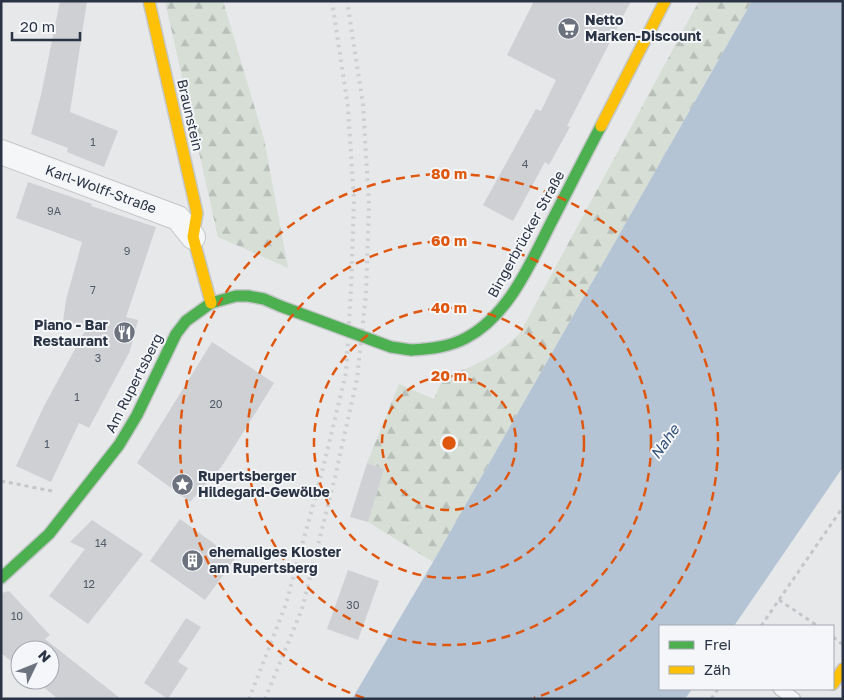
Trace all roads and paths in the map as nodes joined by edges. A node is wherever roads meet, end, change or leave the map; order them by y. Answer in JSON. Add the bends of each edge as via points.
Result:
{"nodes":[{"id":1,"x":149,"y":1,"type":"edge"},
{"id":2,"x":665,"y":1,"type":"edge"},
{"id":3,"x":1,"y":152,"type":"edge"},
{"id":4,"x":193,"y":236,"type":"junction"},
{"id":5,"x":211,"y":303,"type":"junction"},
{"id":6,"x":1,"y":481,"type":"edge"},
{"id":7,"x":79,"y":496,"type":"junction"},
{"id":8,"x":843,"y":507,"type":"edge"},
{"id":9,"x":1,"y":578,"type":"edge"},
{"id":10,"x":779,"y":600,"type":"junction"},
{"id":11,"x":762,"y":625,"type":"edge"},
{"id":12,"x":816,"y":625,"type":"edge"},
{"id":13,"x":843,"y":669,"type":"edge"},
{"id":14,"x":834,"y":682,"type":"edge"},
{"id":15,"x":781,"y":690,"type":"edge"},
{"id":16,"x":712,"y":697,"type":"edge"},
{"id":17,"x":718,"y":699,"type":"edge"},
{"id":18,"x":794,"y":699,"type":"edge"}],
"edges":[{"from":1,"to":4,"type":"main road","name":"Braunstein","via":[[197,213]]},
{"from":2,"to":5,"type":"main road","name":"Bingerbrücker Straße","bridge":true,"via":[[525,273],[488,323],[462,340],[432,349],[411,350],[391,347],[264,299],[248,296]]},
{"from":3,"to":4,"type":"street","name":"Karl-Wolff-Straße","via":[[178,218]]},
{"from":4,"to":5,"type":"main road"},
{"from":5,"to":7,"type":"main road","name":"Am Rupertsberg","via":[[198,310],[176,334],[137,415]]},
{"from":6,"to":7,"type":"path"},
{"from":7,"to":9,"type":"main road","name":"Am Rupertsberg","via":[[49,534]]},
{"from":8,"to":10,"type":"path"},
{"from":10,"to":11,"type":"path"},
{"from":10,"to":12,"type":"path"},
{"from":13,"to":14,"type":"main road"},
{"from":15,"to":18,"type":"lane"},
{"from":16,"to":17,"type":"path"}]}
